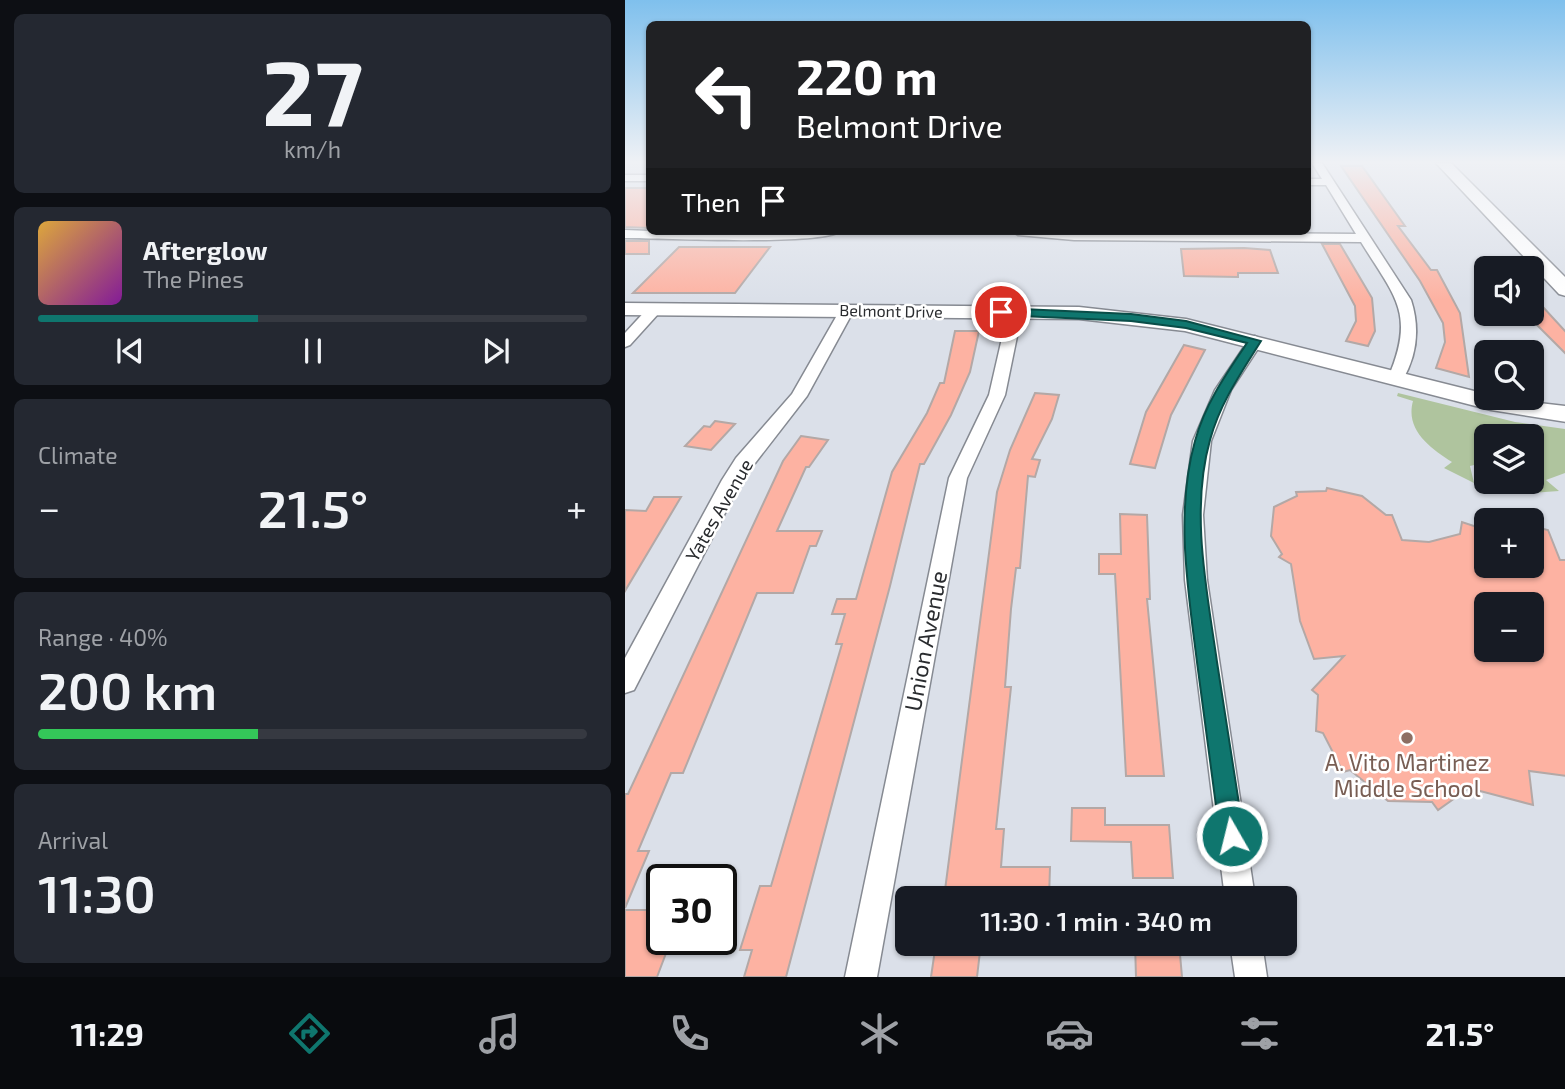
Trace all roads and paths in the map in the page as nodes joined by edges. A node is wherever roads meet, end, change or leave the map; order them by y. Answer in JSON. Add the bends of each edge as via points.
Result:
{"nodes":[{"id":1,"x":1347,"y":209,"type":"edge"},
{"id":2,"x":1487,"y":209,"type":"edge"},
{"id":3,"x":625,"y":234,"type":"edge"},
{"id":4,"x":646,"y":234,"type":"edge"},
{"id":5,"x":1063,"y":235,"type":"edge"},
{"id":6,"x":1366,"y":238,"type":"junction"},
{"id":7,"x":1565,"y":290,"type":"edge"},
{"id":8,"x":625,"y":309,"type":"edge"},
{"id":9,"x":654,"y":310,"type":"junction"},
{"id":10,"x":847,"y":310,"type":"junction"},
{"id":11,"x":1015,"y":312,"type":"junction"},
{"id":12,"x":1255,"y":341,"type":"junction"},
{"id":13,"x":625,"y":342,"type":"edge"},
{"id":14,"x":1396,"y":378,"type":"junction"},
{"id":15,"x":1565,"y":414,"type":"edge"},
{"id":16,"x":625,"y":682,"type":"edge"},
{"id":17,"x":1238,"y":886,"type":"edge"},
{"id":18,"x":1248,"y":956,"type":"edge"},
{"id":19,"x":861,"y":977,"type":"edge"},
{"id":20,"x":1251,"y":977,"type":"edge"}],
"edges":[{"from":1,"to":6,"type":"street"},
{"from":2,"to":7,"type":"street"},
{"from":3,"to":4,"type":"street"},
{"from":5,"to":6,"type":"street"},
{"from":6,"to":14,"type":"street","via":[[1411,320],[1410,341]]},
{"from":8,"to":9,"type":"street","name":"Belmont Drive"},
{"from":9,"to":10,"type":"street","name":"Belmont Drive"},
{"from":9,"to":13,"type":"street"},
{"from":10,"to":11,"type":"street","name":"Belmont Drive"},
{"from":10,"to":16,"type":"street","name":"Yates Avenue","via":[[799,396],[732,480]]},
{"from":11,"to":12,"type":"street","name":"Belmont Drive","via":[[1131,317]]},
{"from":11,"to":19,"type":"street","name":"Union Avenue","via":[[997,395],[958,478]]},
{"from":12,"to":14,"type":"street","name":"Belmont Drive"},
{"from":12,"to":17,"type":"street","via":[[1212,414],[1197,465],[1193,515],[1196,580]]},
{"from":14,"to":15,"type":"street","name":"Belmont Drive","via":[[1491,403]]},
{"from":18,"to":20,"type":"street"}]}
